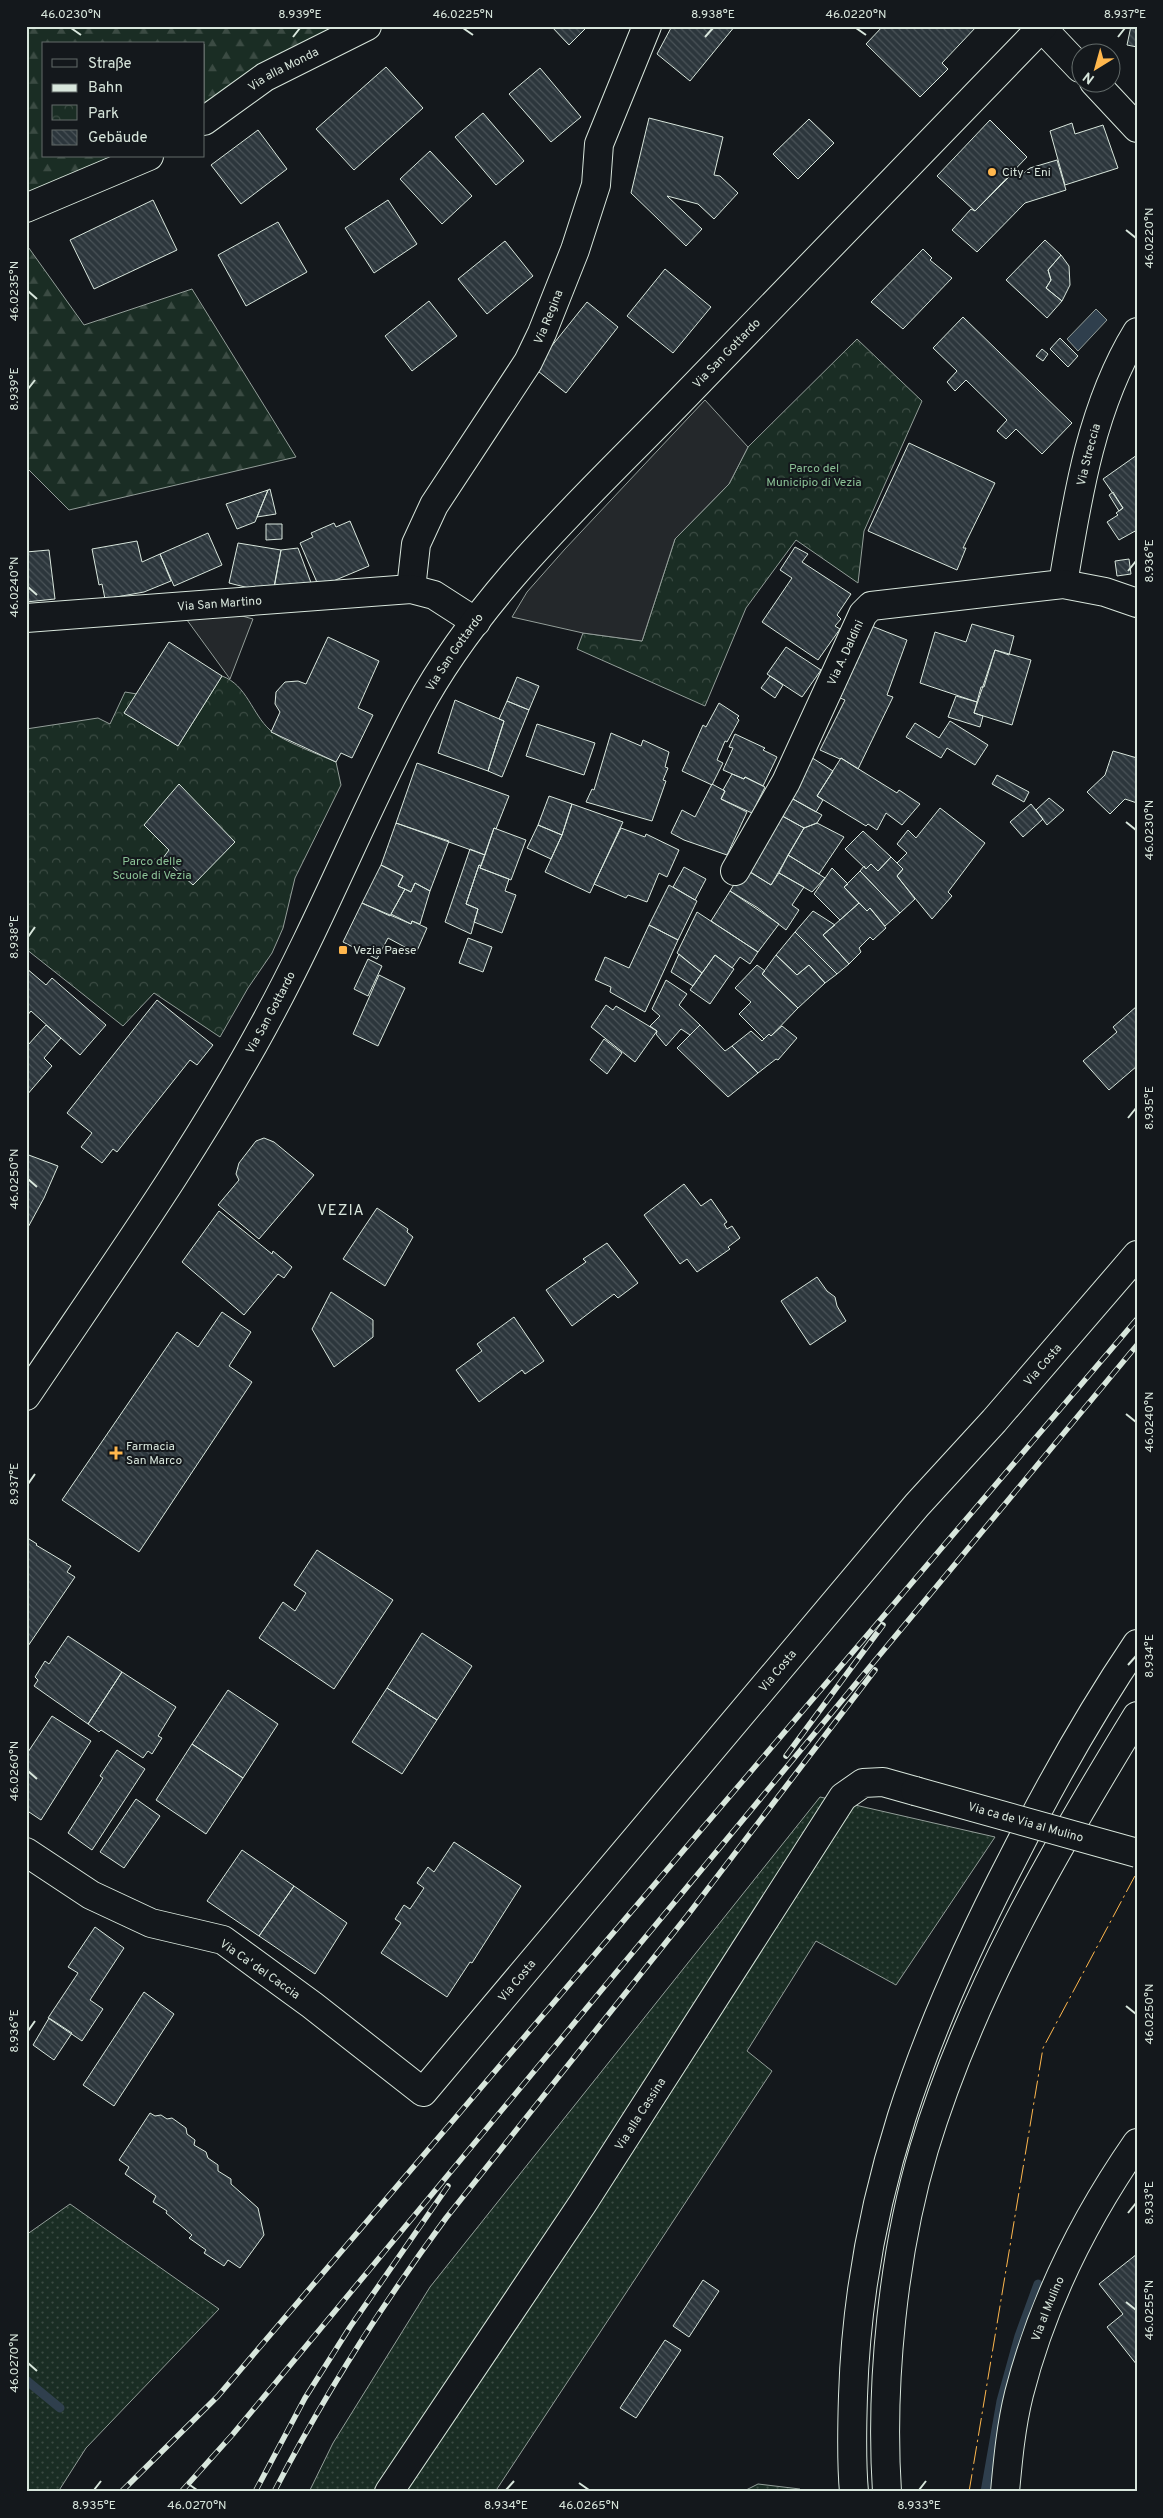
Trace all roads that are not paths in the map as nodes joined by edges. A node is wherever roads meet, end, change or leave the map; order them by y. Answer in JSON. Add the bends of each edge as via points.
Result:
{"nodes":[{"id":1,"x":367,"y":26,"type":"edge"},
{"id":2,"x":648,"y":26,"type":"edge"},
{"id":3,"x":1042,"y":27,"type":"edge"},
{"id":4,"x":1070,"y":57,"type":"edge"},
{"id":5,"x":1103,"y":92,"type":"edge"},
{"id":6,"x":205,"y":119,"type":"edge"},
{"id":7,"x":1137,"y":128,"type":"edge"},
{"id":8,"x":144,"y":158,"type":"edge"},
{"id":9,"x":26,"y":208,"type":"edge"},
{"id":10,"x":1137,"y":332,"type":"edge"},
{"id":11,"x":1063,"y":584,"type":"junction"},
{"id":12,"x":1137,"y":585,"type":"edge"},
{"id":13,"x":412,"y":589,"type":"junction"},
{"id":14,"x":1105,"y":592,"type":"junction"},
{"id":15,"x":1137,"y":603,"type":"edge"},
{"id":16,"x":26,"y":618,"type":"edge"},
{"id":17,"x":476,"y":622,"type":"junction"},
{"id":18,"x":735,"y":871,"type":"dead end"},
{"id":19,"x":1137,"y":1254,"type":"edge"},
{"id":20,"x":26,"y":1396,"type":"edge"},
{"id":21,"x":1137,"y":1644,"type":"edge"},
{"id":22,"x":1137,"y":1716,"type":"edge"},
{"id":23,"x":915,"y":1791,"type":"joint"},
{"id":24,"x":26,"y":1852,"type":"edge"},
{"id":25,"x":1137,"y":1853,"type":"edge"},
{"id":26,"x":423,"y":2092,"type":"joint"},
{"id":27,"x":1137,"y":2143,"type":"edge"},
{"id":28,"x":389,"y":2492,"type":"edge"},
{"id":29,"x":854,"y":2492,"type":"edge"},
{"id":30,"x":887,"y":2492,"type":"edge"},
{"id":31,"x":1005,"y":2492,"type":"edge"}],
"edges":[{"from":1,"to":6,"type":"main road","name":"Via alla Monda","via":[[265,77]]},
{"from":2,"to":13,"type":"main road","name":"Via Regina","via":[[599,144],[596,185],[575,250],[542,333],[528,362],[434,505],[416,544]]},
{"from":3,"to":4,"type":"main road"},
{"from":3,"to":17,"type":"main road","name":"Via San Gottardo","via":[[564,520]]},
{"from":5,"to":7,"type":"main road"},
{"from":8,"to":9,"type":"main road"},
{"from":10,"to":11,"type":"main road","name":"Via Streccia","via":[[1103,404],[1077,500]]},
{"from":11,"to":14,"type":"main road"},
{"from":11,"to":18,"type":"main road","name":"Via A. Daldini","via":[[871,606],[786,782]]},
{"from":12,"to":14,"type":"main road"},
{"from":13,"to":16,"type":"main road","name":"Via San Martino"},
{"from":13,"to":17,"type":"main road","via":[[434,595]]},
{"from":14,"to":15,"type":"main road"},
{"from":17,"to":20,"type":"main road","name":"Via San Gottardo","via":[[417,711],[309,938],[223,1097]]},
{"from":19,"to":26,"type":"main road","name":"Via Costa","via":[[917,1505]]},
{"from":21,"to":29,"type":"main road","via":[[1041,1802],[991,1900],[944,1999],[895,2131],[869,2242],[859,2309],[853,2381]]},
{"from":22,"to":30,"type":"main road","via":[[1048,1866],[981,1997],[924,2150],[896,2283],[888,2348]]},
{"from":23,"to":25,"type":"main road","name":"Via ca de Via al Mulino","bridge":true},
{"from":23,"to":28,"type":"main road","name":"Via alla Cassina","via":[[883,1782],[863,1784],[843,1797],[583,2203]]},
{"from":24,"to":26,"type":"main road","name":"Via Ca' del Caccia","via":[[91,1895],[151,1923],[223,1940]]},
{"from":27,"to":31,"type":"main road","name":"Via al Mulino","via":[[1109,2183],[1049,2302],[1019,2394]]}]}
